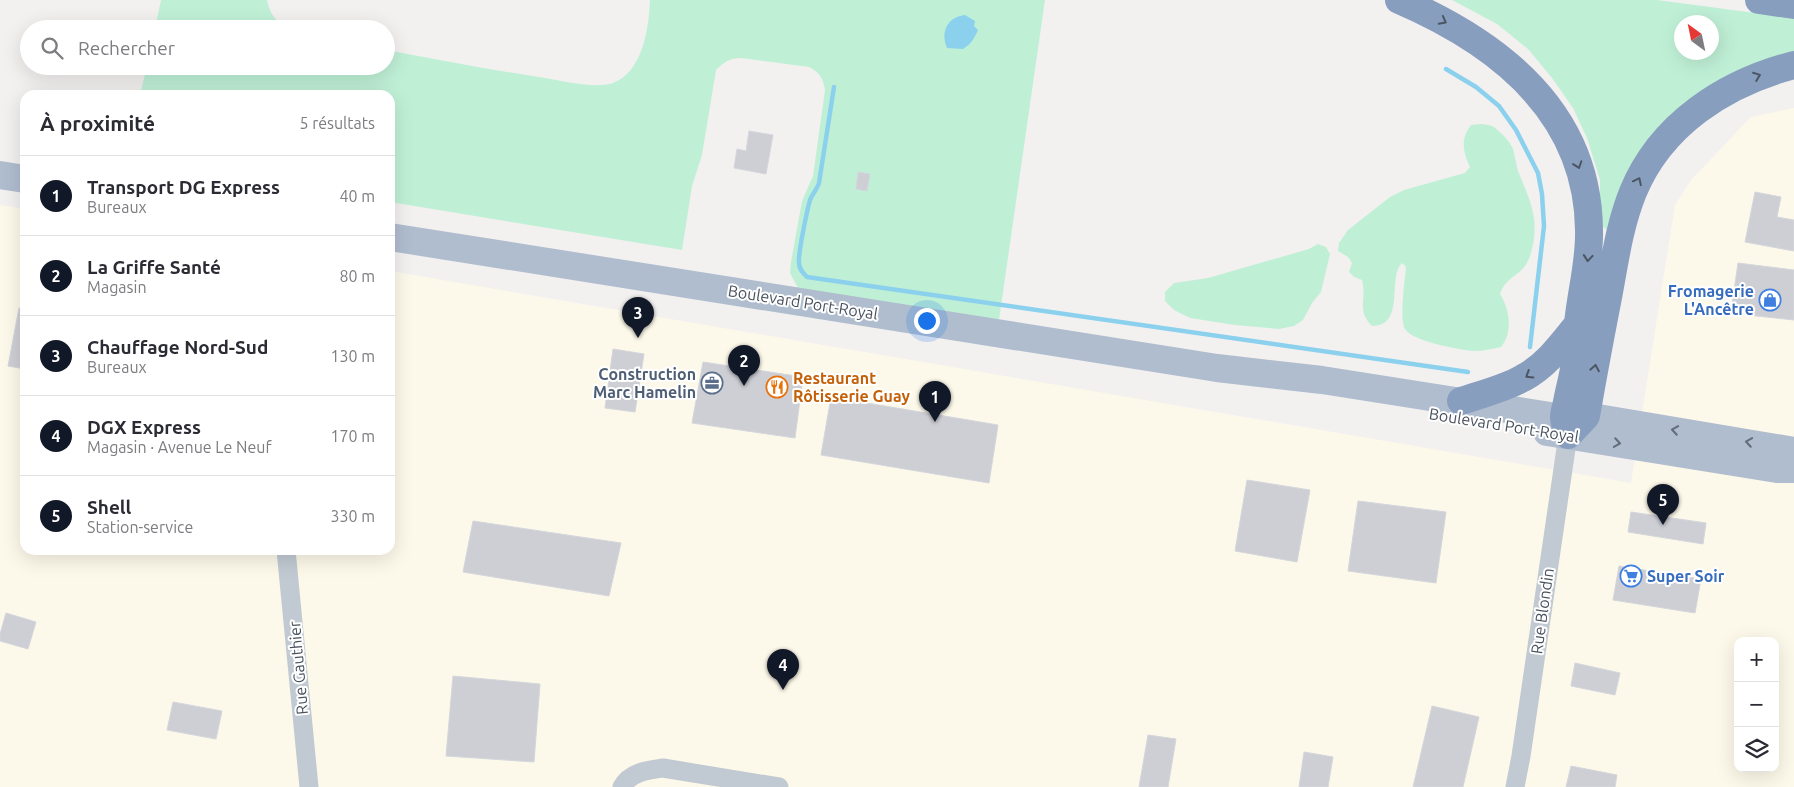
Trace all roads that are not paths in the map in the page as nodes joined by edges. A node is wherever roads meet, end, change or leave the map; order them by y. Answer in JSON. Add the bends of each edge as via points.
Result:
{"nodes":[{"id":1,"x":1399,"y":0,"type":"edge"},
{"id":2,"x":1759,"y":0,"type":"edge"},
{"id":3,"x":1794,"y":4,"type":"edge"},
{"id":4,"x":1794,"y":65,"type":"edge"},
{"id":5,"x":0,"y":175,"type":"edge"},
{"id":6,"x":20,"y":177,"type":"edge"},
{"id":7,"x":395,"y":238,"type":"edge"},
{"id":8,"x":1578,"y":324,"type":"junction"},
{"id":9,"x":1217,"y":368,"type":"junction"},
{"id":10,"x":1460,"y":401,"type":"junction"},
{"id":11,"x":1573,"y":423,"type":"junction"},
{"id":12,"x":1794,"y":451,"type":"edge"},
{"id":13,"x":1794,"y":470,"type":"edge"},
{"id":14,"x":286,"y":555,"type":"edge"},
{"id":15,"x":309,"y":787,"type":"edge"},
{"id":16,"x":622,"y":787,"type":"edge"},
{"id":17,"x":780,"y":787,"type":"edge"},
{"id":18,"x":1515,"y":787,"type":"edge"}],
"edges":[{"from":1,"to":8,"type":"highway","one_way":true,"via":[[1451,25],[1492,53],[1528,84],[1561,124],[1581,172],[1589,220],[1588,263]]},
{"from":2,"to":3,"type":"highway"},
{"from":11,"to":4,"type":"highway","one_way":true,"via":[[1622,227],[1646,165],[1670,134],[1709,101],[1743,82]]},
{"from":5,"to":6,"type":"main road"},
{"from":7,"to":9,"type":"main road","name":"Boulevard Port-Royal"},
{"from":8,"to":10,"type":"highway","one_way":true,"via":[[1553,354],[1525,378]]},
{"from":8,"to":11,"type":"highway"},
{"from":9,"to":10,"type":"main road","name":"Boulevard Port-Royal"},
{"from":9,"to":11,"type":"main road","name":"Boulevard Port-Royal","via":[[1411,410]]},
{"from":10,"to":11,"type":"main road","name":"Boulevard Port-Royal"},
{"from":12,"to":11,"type":"main road","name":"Boulevard Port-Royal","one_way":true},
{"from":11,"to":13,"type":"main road","name":"Boulevard Port-Royal","one_way":true},
{"from":11,"to":18,"type":"street","name":"Rue Blondin"},
{"from":14,"to":15,"type":"street","name":"Rue Gauthier"},
{"from":16,"to":17,"type":"street","via":[[625,781],[644,770],[663,768]]}]}
